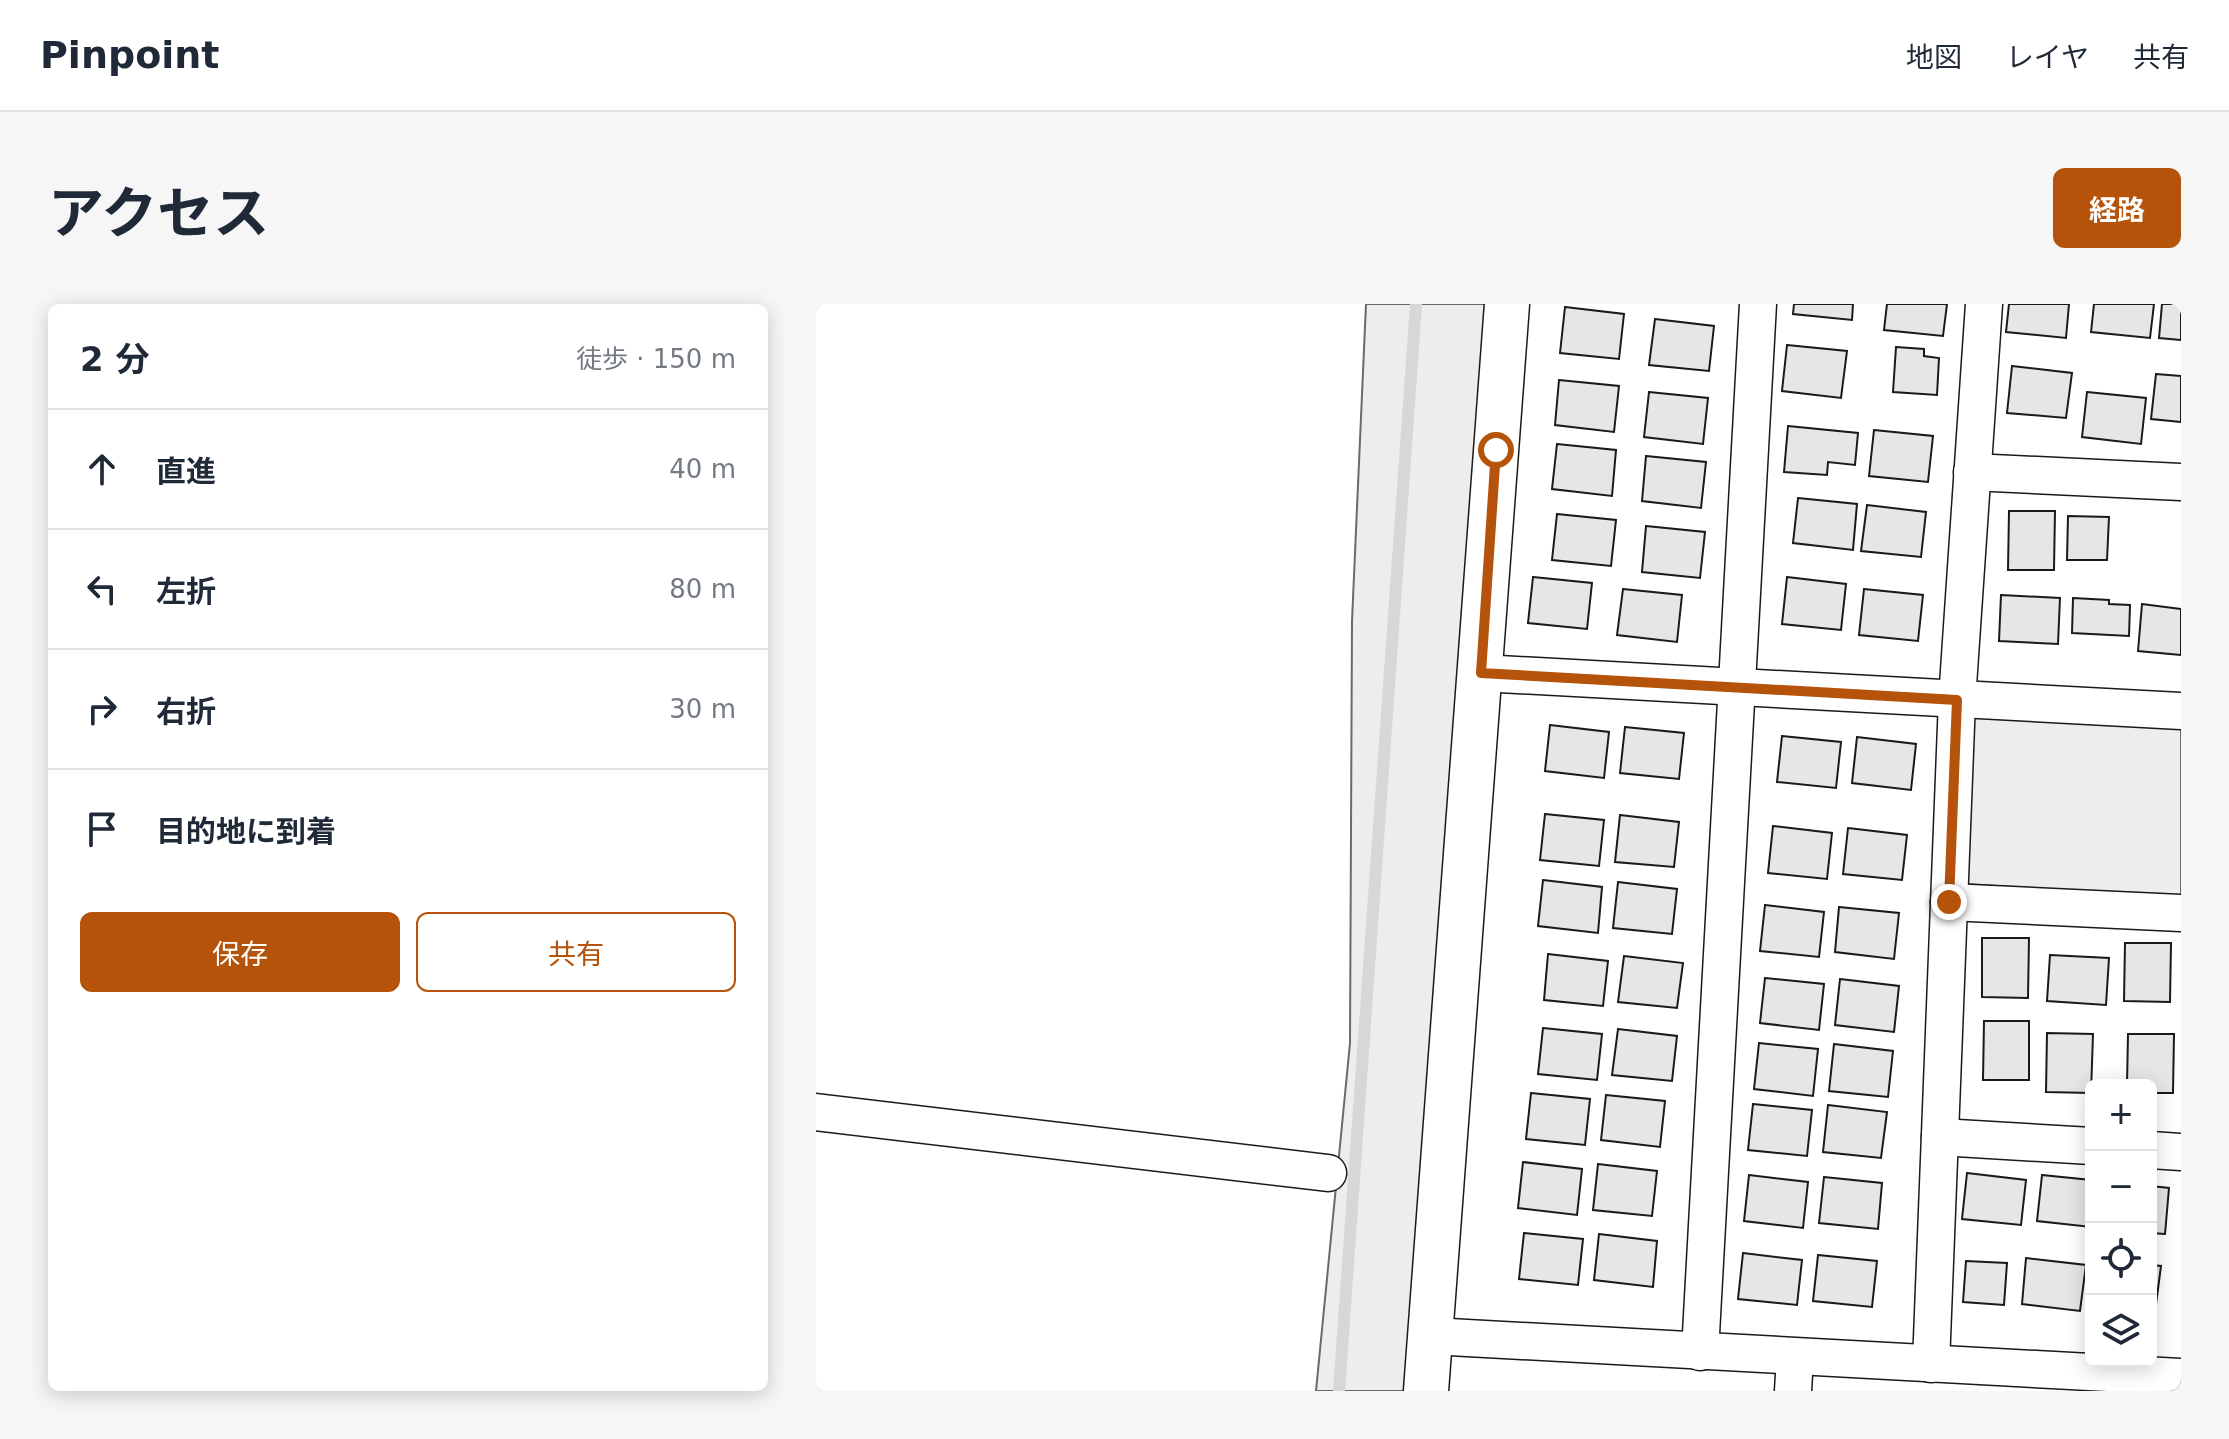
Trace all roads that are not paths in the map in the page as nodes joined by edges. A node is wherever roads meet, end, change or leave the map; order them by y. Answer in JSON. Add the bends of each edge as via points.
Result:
{"nodes":[{"id":1,"x":1507,"y":304,"type":"edge"},
{"id":2,"x":1758,"y":304,"type":"edge"},
{"id":3,"x":1984,"y":304,"type":"edge"},
{"id":4,"x":1972,"y":472,"type":"junction"},
{"id":5,"x":2181,"y":482,"type":"edge"},
{"id":6,"x":1481,"y":673,"type":"junction"},
{"id":7,"x":1738,"y":687,"type":"junction"},
{"id":8,"x":1957,"y":700,"type":"junction"},
{"id":9,"x":2181,"y":711,"type":"edge"},
{"id":10,"x":1949,"y":902,"type":"junction"},
{"id":11,"x":2181,"y":913,"type":"edge"},
{"id":12,"x":816,"y":1112,"type":"edge"},
{"id":13,"x":1940,"y":1137,"type":"junction"},
{"id":14,"x":2085,"y":1146,"type":"edge"},
{"id":15,"x":2157,"y":1150,"type":"edge"},
{"id":16,"x":2181,"y":1152,"type":"edge"},
{"id":17,"x":1328,"y":1173,"type":"dead end"},
{"id":18,"x":1431,"y":1336,"type":"junction"},
{"id":19,"x":1700,"y":1352,"type":"junction"},
{"id":20,"x":1931,"y":1364,"type":"junction"},
{"id":21,"x":1794,"y":1374,"type":"edge"},
{"id":22,"x":2181,"y":1377,"type":"edge"},
{"id":23,"x":1426,"y":1391,"type":"edge"}],
"edges":[{"from":1,"to":6,"type":"street"},
{"from":2,"to":7,"type":"street"},
{"from":3,"to":4,"type":"street"},
{"from":4,"to":5,"type":"street"},
{"from":4,"to":8,"type":"street"},
{"from":6,"to":7,"type":"street"},
{"from":6,"to":18,"type":"street"},
{"from":7,"to":8,"type":"street"},
{"from":7,"to":19,"type":"street"},
{"from":8,"to":9,"type":"street"},
{"from":8,"to":10,"type":"street"},
{"from":10,"to":11,"type":"street"},
{"from":10,"to":13,"type":"street"},
{"from":12,"to":17,"type":"street"},
{"from":13,"to":14,"type":"street"},
{"from":13,"to":20,"type":"street"},
{"from":15,"to":16,"type":"street"},
{"from":18,"to":19,"type":"street"},
{"from":18,"to":23,"type":"street"},
{"from":19,"to":21,"type":"street"},
{"from":20,"to":21,"type":"street"},
{"from":20,"to":22,"type":"street"}]}
